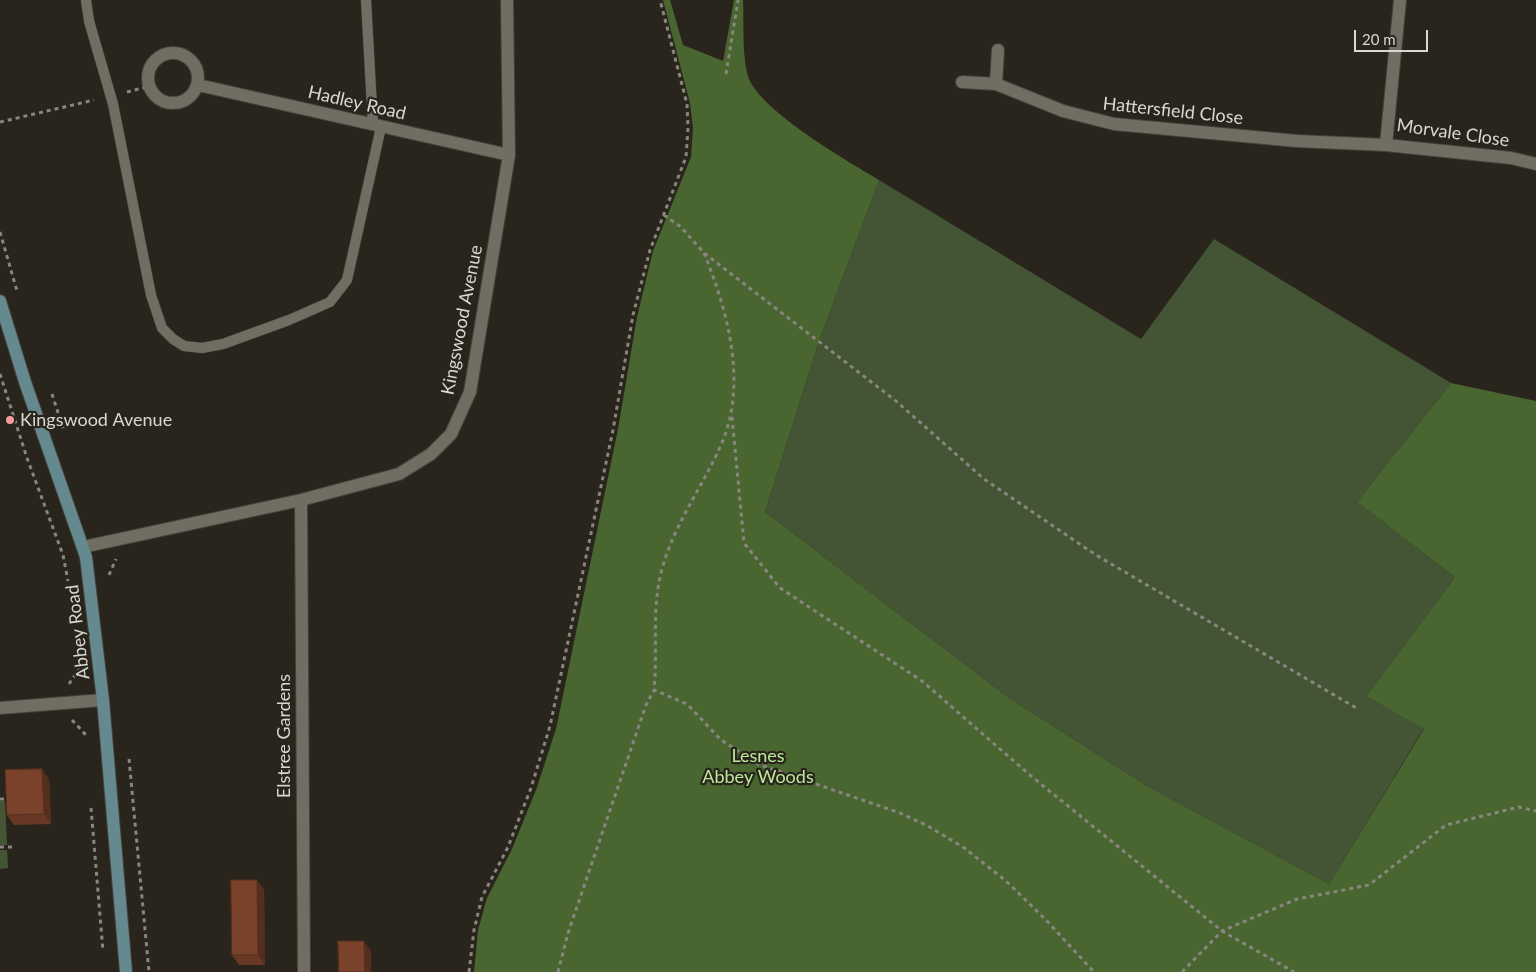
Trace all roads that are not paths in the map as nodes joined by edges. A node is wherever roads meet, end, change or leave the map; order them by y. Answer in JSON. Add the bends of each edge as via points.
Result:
{"nodes":[{"id":1,"x":86,"y":0,"type":"edge"},
{"id":2,"x":366,"y":0,"type":"edge"},
{"id":3,"x":507,"y":0,"type":"edge"},
{"id":4,"x":1400,"y":0,"type":"edge"},
{"id":5,"x":998,"y":50,"type":"dead end"},
{"id":6,"x":962,"y":82,"type":"dead end"},
{"id":7,"x":996,"y":84,"type":"junction"},
{"id":8,"x":198,"y":85,"type":"junction"},
{"id":9,"x":377,"y":126,"type":"junction"},
{"id":10,"x":1386,"y":145,"type":"junction"},
{"id":11,"x":509,"y":155,"type":"junction"},
{"id":12,"x":1536,"y":164,"type":"edge"},
{"id":13,"x":0,"y":300,"type":"edge"},
{"id":14,"x":301,"y":500,"type":"junction"},
{"id":15,"x":83,"y":547,"type":"junction"},
{"id":16,"x":103,"y":700,"type":"junction"},
{"id":17,"x":0,"y":708,"type":"edge"},
{"id":18,"x":126,"y":972,"type":"edge"},
{"id":19,"x":304,"y":972,"type":"edge"}],
"edges":[{"from":1,"to":9,"type":"lane","via":[[111,96],[151,295],[162,328],[184,346],[202,348],[223,344],[330,302],[340,291],[347,280]]},
{"from":2,"to":9,"type":"lane"},
{"from":3,"to":11,"type":"street","name":"Kingswood Avenue"},
{"from":4,"to":10,"type":"street","name":"Morvale Close"},
{"from":5,"to":7,"type":"street"},
{"from":6,"to":7,"type":"street","name":"Hattersfield Close"},
{"from":7,"to":10,"type":"street","name":"Hattersfield Close","via":[[1063,111],[1114,124],[1297,141]]},
{"from":8,"to":8,"type":"street","via":[[191,96],[173,104],[156,97],[150,86],[150,71],[158,58],[173,53],[193,63]]},
{"from":8,"to":9,"type":"street","name":"Hadley Road"},
{"from":9,"to":11,"type":"street","name":"Hadley Road"},
{"from":10,"to":12,"type":"street","name":"Morvale Close","via":[[1511,158]]},
{"from":11,"to":14,"type":"street","name":"Kingswood Avenue","via":[[470,392],[451,434],[431,454],[400,474]]},
{"from":13,"to":15,"type":"main road","name":"Abbey Road"},
{"from":14,"to":15,"type":"street","name":"Kingswood Avenue"},
{"from":14,"to":19,"type":"street","name":"Elstree Gardens"},
{"from":15,"to":16,"type":"main road","name":"Abbey Road","via":[[91,585]]},
{"from":16,"to":17,"type":"street"},
{"from":16,"to":18,"type":"main road","name":"Abbey Road"}]}
